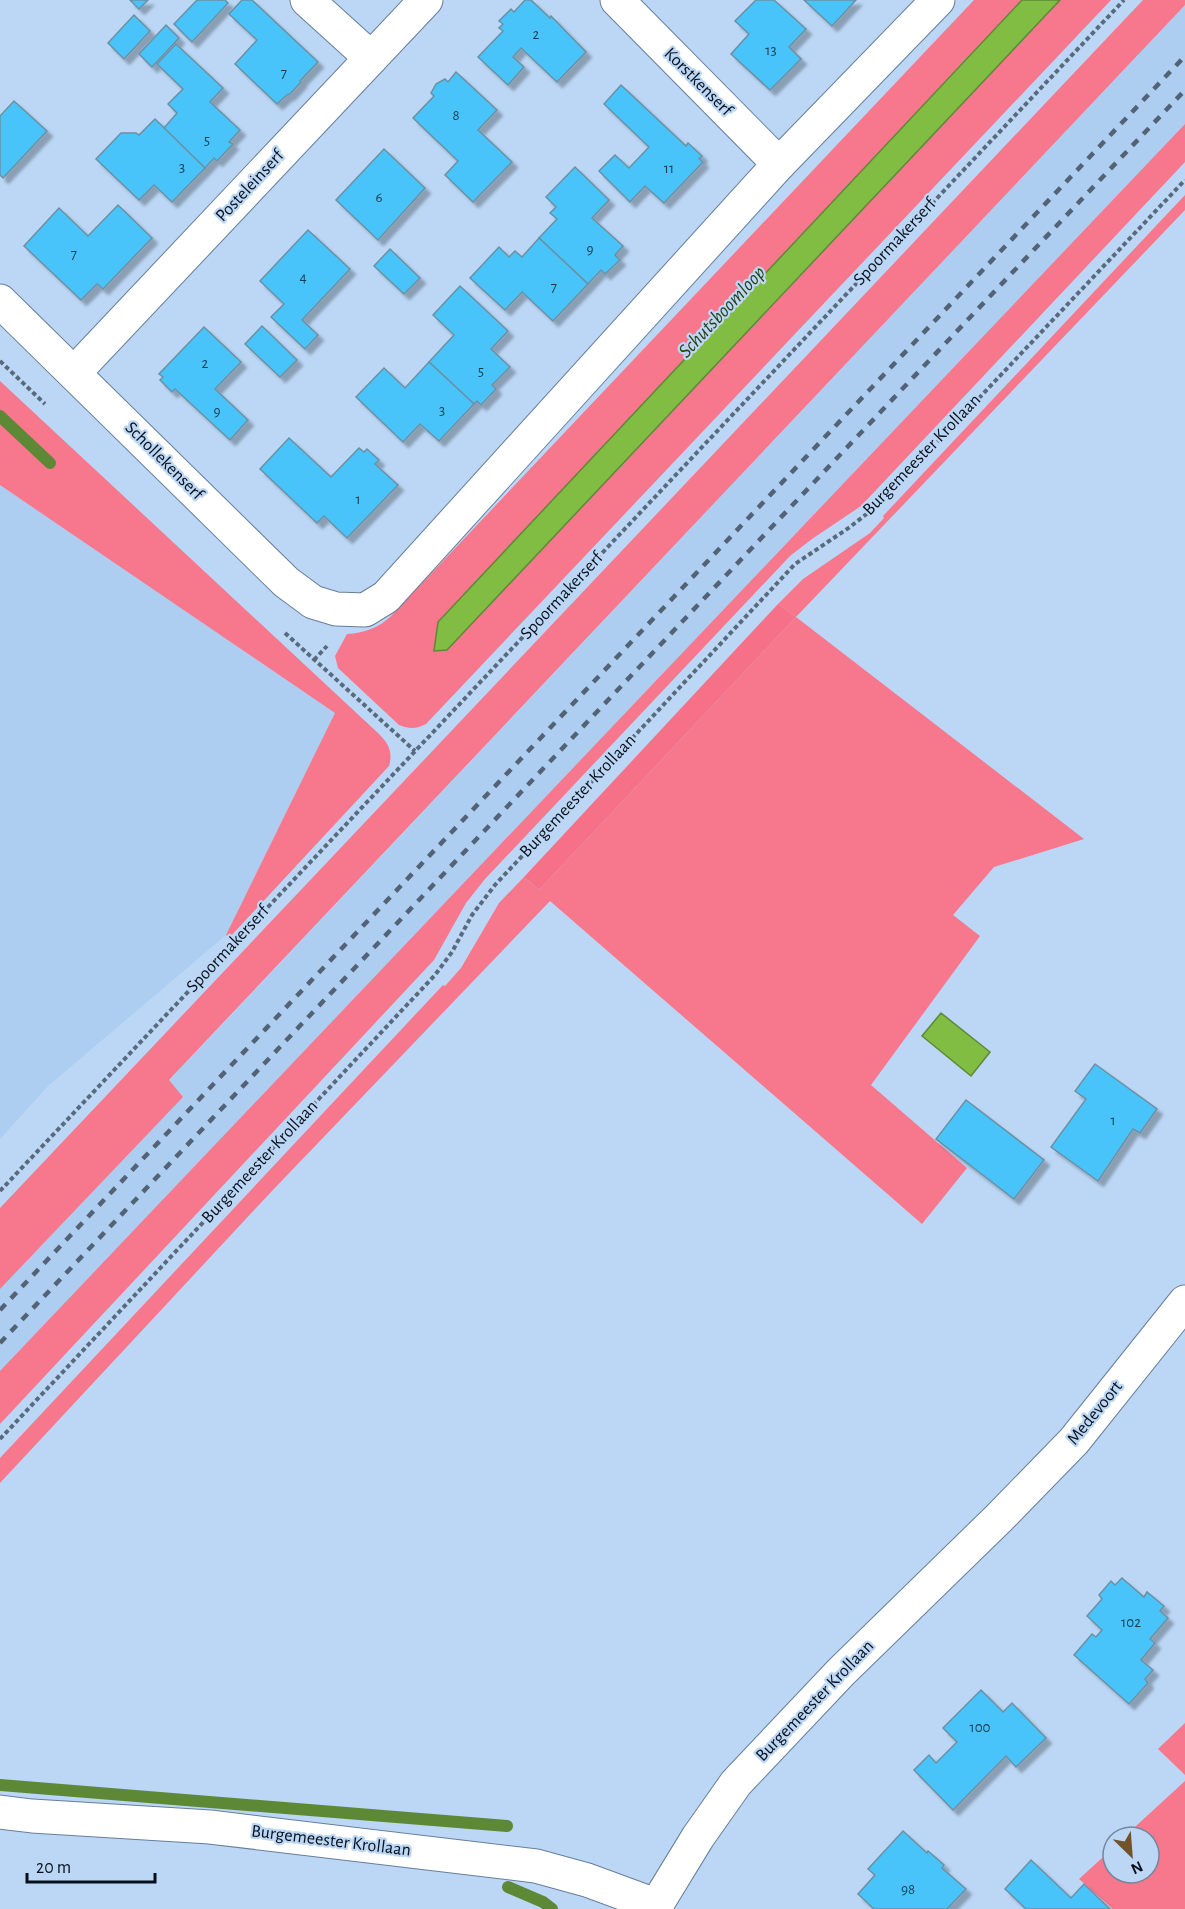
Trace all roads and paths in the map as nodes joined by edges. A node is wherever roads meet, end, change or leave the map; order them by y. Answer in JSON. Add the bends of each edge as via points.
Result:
{"nodes":[{"id":1,"x":307,"y":0,"type":"edge"},
{"id":2,"x":426,"y":0,"type":"edge"},
{"id":3,"x":616,"y":0,"type":"edge"},
{"id":4,"x":938,"y":0,"type":"edge"},
{"id":5,"x":1124,"y":0,"type":"edge"},
{"id":6,"x":371,"y":58,"type":"junction"},
{"id":7,"x":779,"y":164,"type":"junction"},
{"id":8,"x":1185,"y":180,"type":"edge"},
{"id":9,"x":0,"y":301,"type":"edge"},
{"id":10,"x":74,"y":373,"type":"junction"},
{"id":11,"x":0,"y":1191,"type":"edge"},
{"id":12,"x":1185,"y":1302,"type":"edge"},
{"id":13,"x":0,"y":1439,"type":"edge"},
{"id":14,"x":999,"y":1518,"type":"joint"},
{"id":15,"x":0,"y":1812,"type":"edge"},
{"id":16,"x":655,"y":1907,"type":"edge"}],
"edges":[{"from":1,"to":6,"type":"street"},
{"from":2,"to":6,"type":"street","name":"Posteleinserf"},
{"from":3,"to":7,"type":"street","name":"Korstkenserf"},
{"from":4,"to":7,"type":"street"},
{"from":5,"to":11,"type":"path","name":"Spoormakerserf"},
{"from":6,"to":10,"type":"street","name":"Posteleinserf"},
{"from":7,"to":10,"type":"street","name":"Schollekenserf","via":[[386,597],[365,610],[336,609],[313,602],[286,582]]},
{"from":8,"to":13,"type":"path","name":"Burgemeester Krollaan","via":[[878,505],[795,564],[495,885],[435,975]]},
{"from":9,"to":10,"type":"street","name":"Schollekenserf"},
{"from":12,"to":14,"type":"street","name":"Medevoort","via":[[1074,1441]]},
{"from":14,"to":16,"type":"street","name":"Burgemeester Krollaan","via":[[841,1672],[736,1783]]},
{"from":15,"to":16,"type":"street","name":"Burgemeester Krollaan","via":[[210,1827],[536,1866],[587,1880]]}]}
